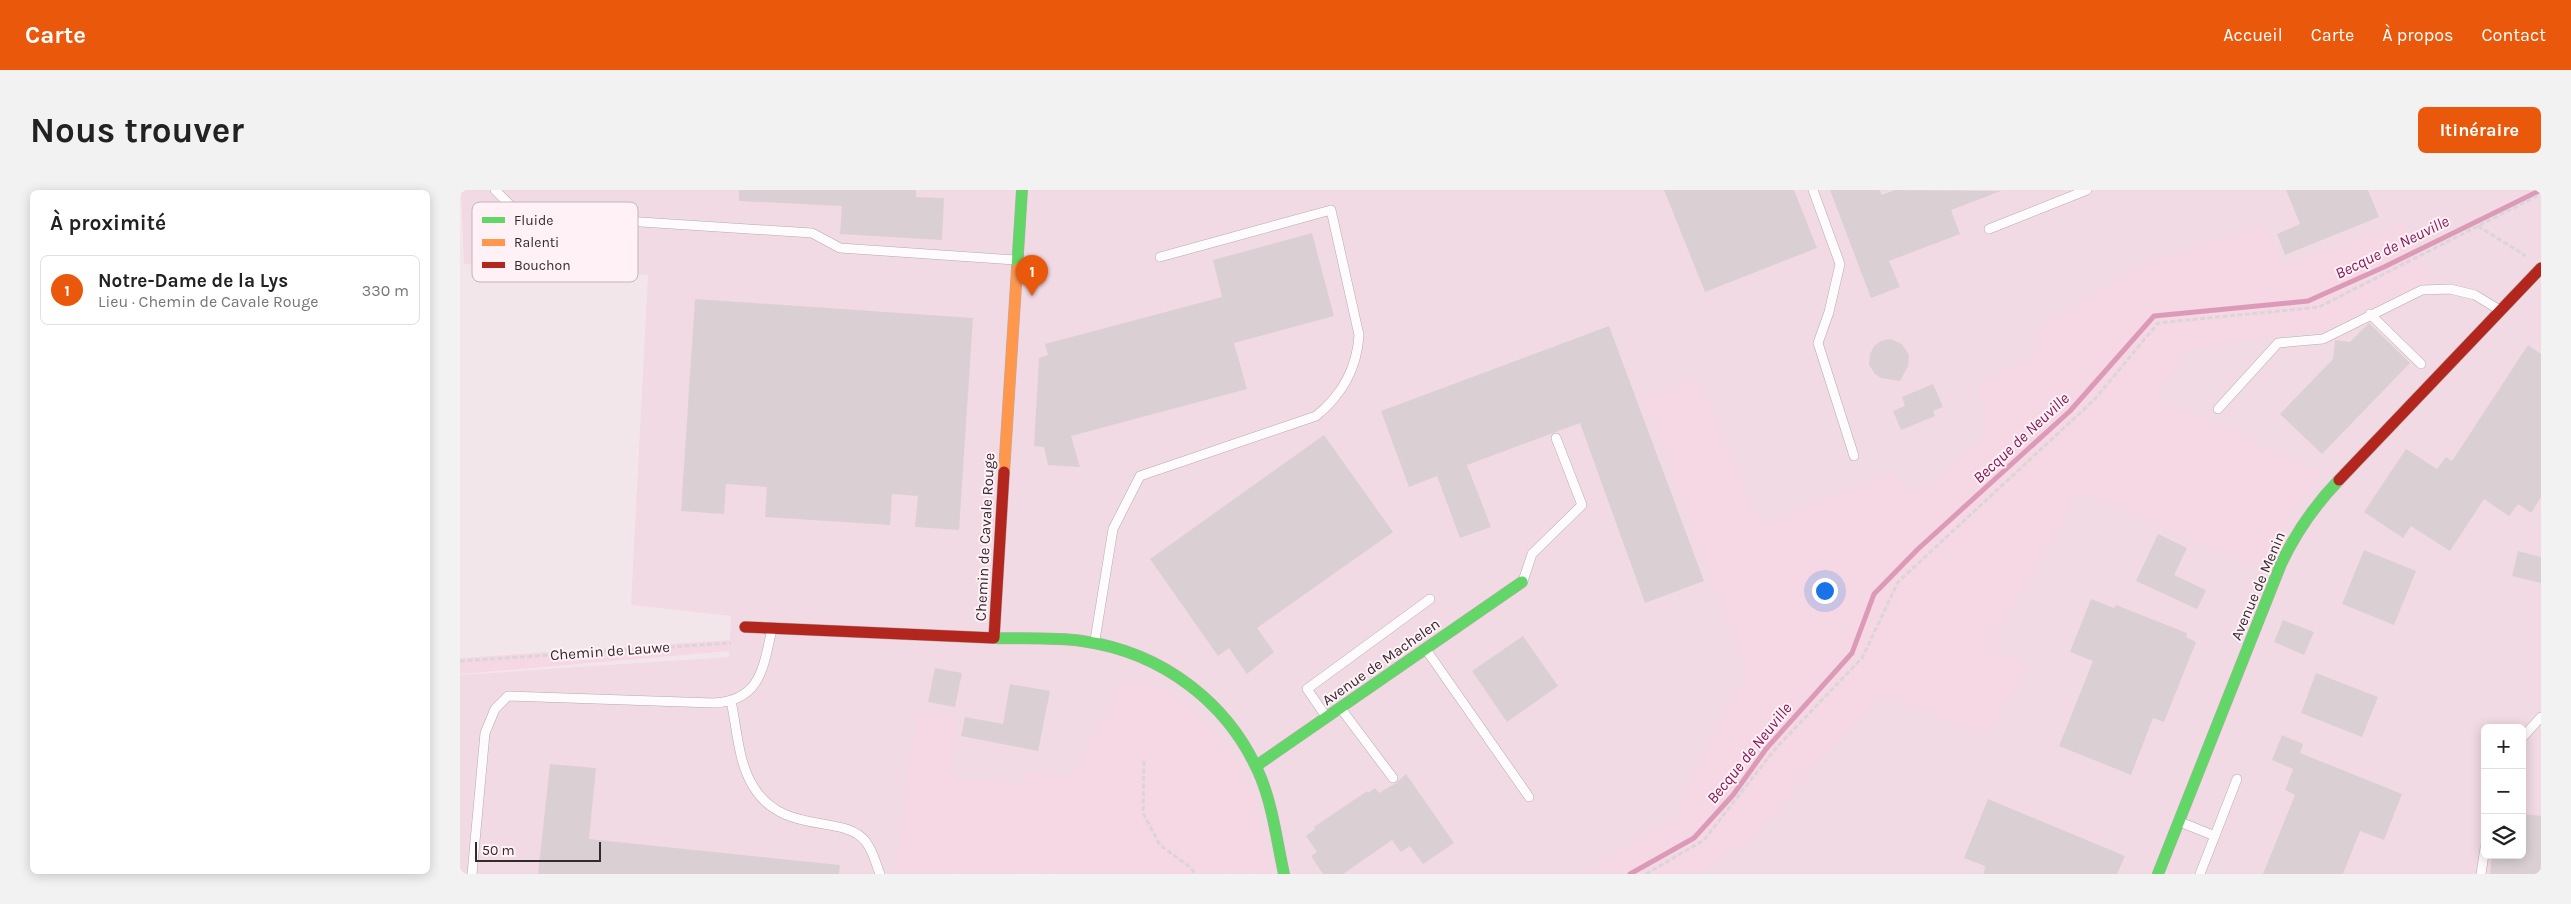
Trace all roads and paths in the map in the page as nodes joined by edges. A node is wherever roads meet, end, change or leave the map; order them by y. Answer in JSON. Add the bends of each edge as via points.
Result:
{"nodes":[{"id":1,"x":495,"y":190,"type":"edge"},
{"id":2,"x":1022,"y":190,"type":"edge"},
{"id":3,"x":1813,"y":190,"type":"edge"},
{"id":4,"x":2087,"y":190,"type":"edge"},
{"id":5,"x":2541,"y":194,"type":"edge"},
{"id":6,"x":507,"y":202,"type":"edge"},
{"id":7,"x":638,"y":222,"type":"edge"},
{"id":8,"x":2478,"y":226,"type":"junction"},
{"id":9,"x":1989,"y":229,"type":"dead end"},
{"id":10,"x":1160,"y":257,"type":"dead end"},
{"id":11,"x":2530,"y":259,"type":"dead end"},
{"id":12,"x":1017,"y":260,"type":"junction"},
{"id":13,"x":2541,"y":268,"type":"edge"},
{"id":14,"x":2500,"y":311,"type":"junction"},
{"id":15,"x":2370,"y":314,"type":"junction"},
{"id":16,"x":2421,"y":364,"type":"dead end"},
{"id":17,"x":2218,"y":409,"type":"dead end"},
{"id":18,"x":1556,"y":438,"type":"dead end"},
{"id":19,"x":1854,"y":456,"type":"dead end"},
{"id":20,"x":1522,"y":582,"type":"joint"},
{"id":21,"x":1430,"y":599,"type":"dead end"},
{"id":22,"x":746,"y":626,"type":"dead end"},
{"id":23,"x":773,"y":627,"type":"junction"},
{"id":24,"x":994,"y":638,"type":"junction"},
{"id":25,"x":734,"y":643,"type":"dead end"},
{"id":26,"x":1095,"y":643,"type":"junction"},
{"id":27,"x":1425,"y":649,"type":"junction"},
{"id":28,"x":460,"y":661,"type":"edge"},
{"id":29,"x":731,"y":701,"type":"junction"},
{"id":30,"x":1340,"y":708,"type":"junction"},
{"id":31,"x":1326,"y":717,"type":"junction"},
{"id":32,"x":2541,"y":717,"type":"edge"},
{"id":33,"x":2526,"y":734,"type":"edge"},
{"id":34,"x":1144,"y":761,"type":"dead end"},
{"id":35,"x":1256,"y":766,"type":"junction"},
{"id":36,"x":1393,"y":778,"type":"dead end"},
{"id":37,"x":2237,"y":779,"type":"dead end"},
{"id":38,"x":1529,"y":797,"type":"dead end"},
{"id":39,"x":2179,"y":822,"type":"junction"},
{"id":40,"x":2215,"y":836,"type":"junction"},
{"id":41,"x":2483,"y":859,"type":"edge"},
{"id":42,"x":472,"y":874,"type":"edge"},
{"id":43,"x":880,"y":874,"type":"edge"},
{"id":44,"x":1195,"y":874,"type":"edge"},
{"id":45,"x":1284,"y":874,"type":"edge"},
{"id":46,"x":1646,"y":874,"type":"edge"},
{"id":47,"x":2158,"y":874,"type":"edge"},
{"id":48,"x":2200,"y":874,"type":"edge"},
{"id":49,"x":2481,"y":874,"type":"edge"}],
"edges":[{"from":1,"to":6,"type":"lane"},
{"from":2,"to":12,"type":"street","name":"Chemin de Cavale Rouge"},
{"from":3,"to":19,"type":"lane","via":[[1840,264],[1818,343]]},
{"from":4,"to":9,"type":"lane"},
{"from":5,"to":8,"type":"path"},
{"from":7,"to":12,"type":"lane","via":[[812,234],[840,248]]},
{"from":8,"to":11,"type":"path"},
{"from":8,"to":46,"type":"path","via":[[2319,306],[2158,323],[2094,400],[1898,582],[1862,658],[1775,749],[1704,840]]},
{"from":10,"to":26,"type":"lane","via":[[1331,210],[1358,335],[1358,350],[1344,386],[1316,416],[1140,476],[1114,529]]},
{"from":12,"to":24,"type":"street","name":"Chemin de Cavale Rouge"},
{"from":13,"to":14,"type":"street","name":"Avenue de Menin"},
{"from":14,"to":15,"type":"lane","via":[[2475,296],[2450,289],[2422,290]]},
{"from":14,"to":39,"type":"street","name":"Avenue de Menin","via":[[2347,469],[2303,522],[2281,564]]},
{"from":15,"to":16,"type":"lane"},
{"from":15,"to":17,"type":"lane","via":[[2323,339],[2278,344]]},
{"from":18,"to":20,"type":"lane","via":[[1582,505],[1532,554]]},
{"from":20,"to":27,"type":"street","name":"Avenue de Machelen"},
{"from":21,"to":31,"type":"lane","via":[[1307,689]]},
{"from":22,"to":23,"type":"street","name":"Chemin de Cavale Rouge"},
{"from":23,"to":24,"type":"street","name":"Chemin de Cavale Rouge"},
{"from":23,"to":29,"type":"lane","via":[[760,677],[744,695]]},
{"from":24,"to":26,"type":"street"},
{"from":25,"to":28,"type":"path","name":"Chemin de Lauwe"},
{"from":26,"to":35,"type":"street","via":[[1156,663],[1196,689],[1228,720]]},
{"from":27,"to":30,"type":"street","name":"Avenue de Machelen"},
{"from":27,"to":38,"type":"lane"},
{"from":29,"to":42,"type":"lane","via":[[504,698],[495,709],[485,733]]},
{"from":29,"to":43,"type":"lane","via":[[746,769],[753,787],[763,799],[794,819],[858,834],[870,848]]},
{"from":30,"to":31,"type":"street","name":"Avenue de Machelen"},
{"from":30,"to":36,"type":"lane"},
{"from":31,"to":35,"type":"street","name":"Avenue de Machelen"},
{"from":32,"to":33,"type":"lane"},
{"from":34,"to":44,"type":"path","via":[[1143,813],[1160,845]]},
{"from":35,"to":45,"type":"street","via":[[1266,794]]},
{"from":37,"to":40,"type":"lane"},
{"from":39,"to":40,"type":"lane"},
{"from":39,"to":47,"type":"street","name":"Avenue de Menin"},
{"from":40,"to":48,"type":"lane"},
{"from":41,"to":49,"type":"lane"}]}
